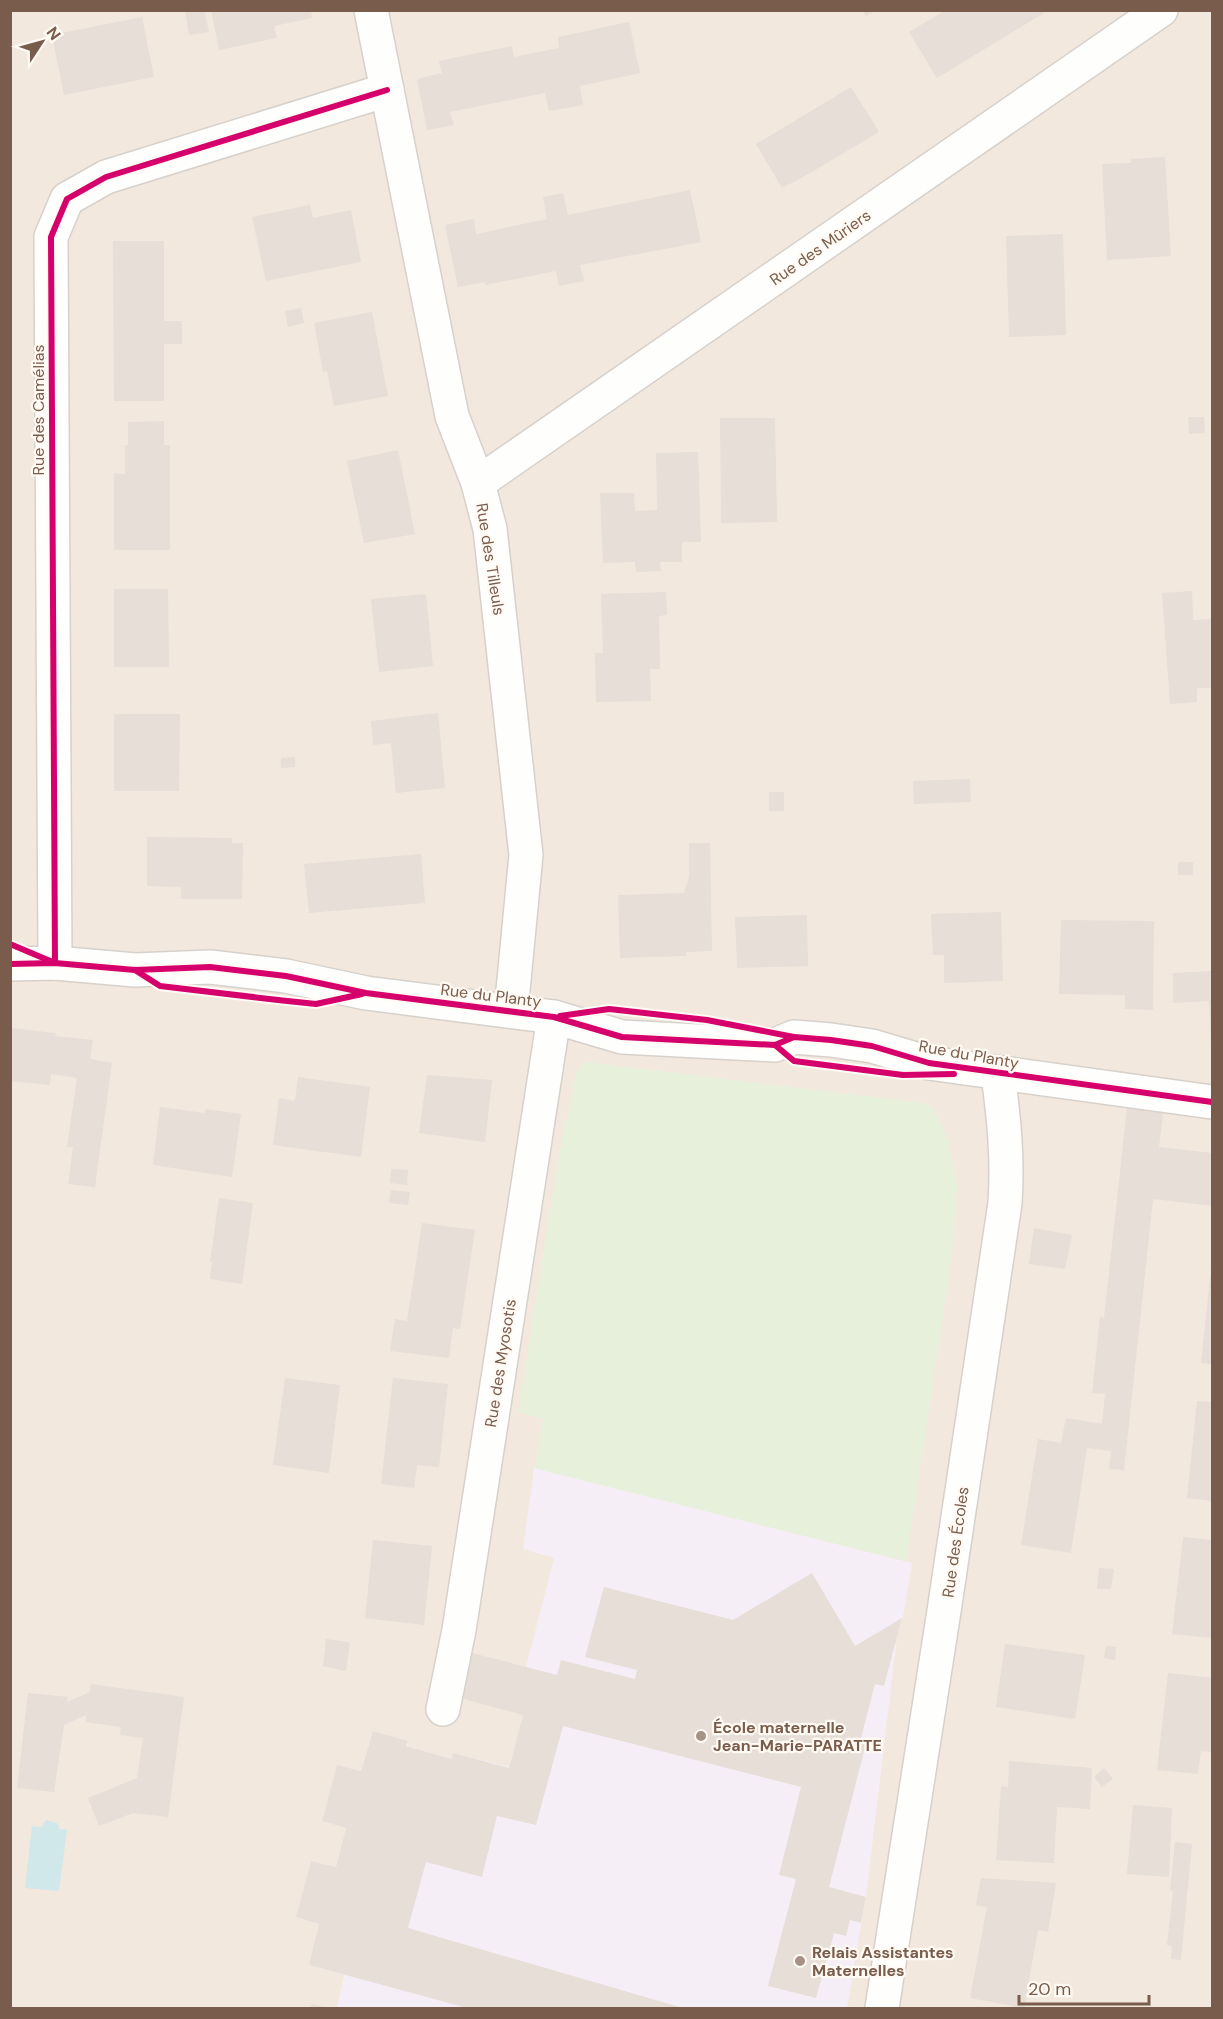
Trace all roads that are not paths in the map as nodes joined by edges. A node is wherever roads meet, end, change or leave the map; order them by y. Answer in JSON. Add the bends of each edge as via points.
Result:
{"nodes":[{"id":1,"x":370,"y":10,"type":"edge"},
{"id":2,"x":1161,"y":10,"type":"edge"},
{"id":3,"x":387,"y":90,"type":"junction"},
{"id":4,"x":478,"y":483,"type":"junction"},
{"id":5,"x":55,"y":963,"type":"junction"},
{"id":6,"x":10,"y":964,"type":"edge"},
{"id":7,"x":511,"y":1011,"type":"junction"},
{"id":8,"x":554,"y":1017,"type":"junction"},
{"id":9,"x":998,"y":1074,"type":"junction"},
{"id":10,"x":1212,"y":1102,"type":"edge"},
{"id":11,"x":443,"y":1710,"type":"dead end"},
{"id":12,"x":882,"y":2008,"type":"edge"}],
"edges":[{"from":1,"to":3,"type":"street","name":"Rue des Tilleuls"},
{"from":2,"to":4,"type":"street","name":"Rue des Mûriers"},
{"from":3,"to":4,"type":"street","name":"Rue des Tilleuls","via":[[452,416]]},
{"from":3,"to":5,"type":"street","name":"Rue des Camélias","via":[[106,177],[67,199],[51,237]]},
{"from":4,"to":7,"type":"street","name":"Rue des Tilleuls","via":[[496,573],[526,855]]},
{"from":5,"to":6,"type":"street","name":"Rue du Planty"},
{"from":5,"to":7,"type":"street","name":"Rue du Planty","via":[[135,970],[210,967],[286,976],[366,993]]},
{"from":7,"to":8,"type":"street","name":"Rue du Planty"},
{"from":8,"to":9,"type":"street","name":"Rue du Planty","via":[[632,1038],[775,1045],[794,1037],[831,1040]]},
{"from":8,"to":11,"type":"street","name":"Rue des Myosotis","via":[[459,1630]]},
{"from":9,"to":10,"type":"street","name":"Rue du Planty"},
{"from":9,"to":12,"type":"street","name":"Rue des Écoles","via":[[1006,1129],[1005,1203]]}]}
